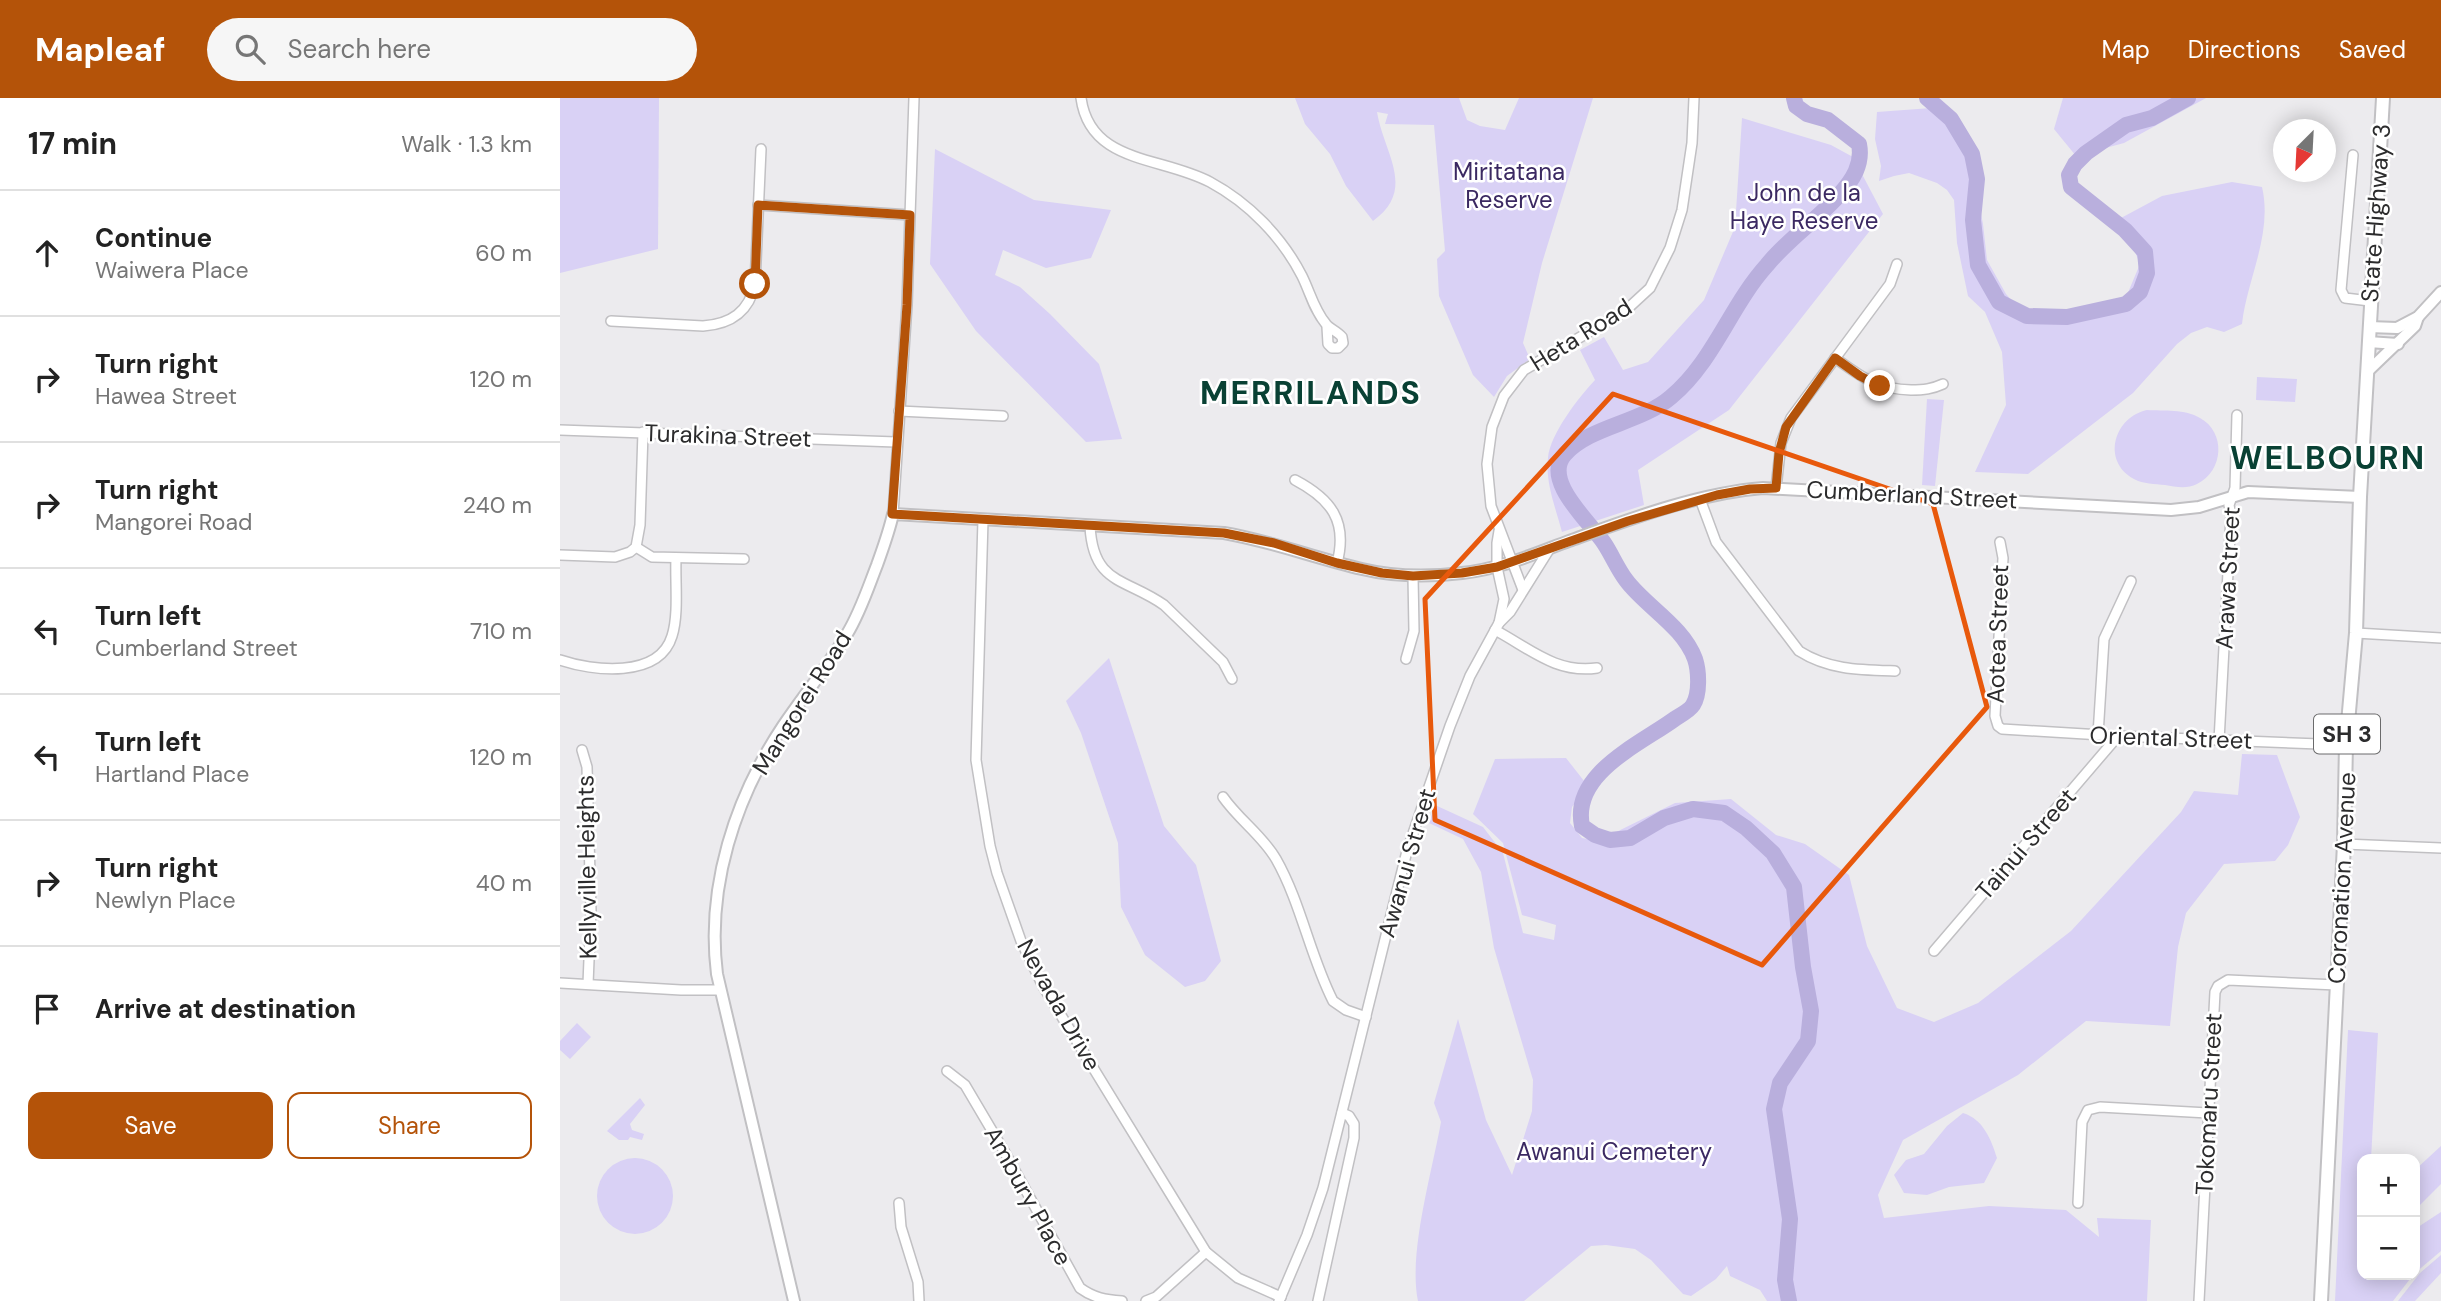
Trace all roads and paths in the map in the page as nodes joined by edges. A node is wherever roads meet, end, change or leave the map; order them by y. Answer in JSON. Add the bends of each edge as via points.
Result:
{"nodes":[{"id":1,"x":914,"y":98,"type":"edge"},
{"id":2,"x":1081,"y":98,"type":"edge"},
{"id":3,"x":1693,"y":98,"type":"edge"},
{"id":4,"x":2383,"y":98,"type":"edge"},
{"id":5,"x":761,"y":149,"type":"dead end"},
{"id":6,"x":2353,"y":155,"type":"dead end"},
{"id":7,"x":758,"y":205,"type":"junction"},
{"id":8,"x":910,"y":215,"type":"junction"},
{"id":9,"x":1897,"y":264,"type":"dead end"},
{"id":10,"x":2441,"y":292,"type":"edge"},
{"id":11,"x":2370,"y":301,"type":"junction"},
{"id":12,"x":2418,"y":317,"type":"junction"},
{"id":13,"x":611,"y":321,"type":"dead end"},
{"id":14,"x":1327,"y":327,"type":"dead end"},
{"id":15,"x":2369,"y":327,"type":"junction"},
{"id":16,"x":2368,"y":342,"type":"junction"},
{"id":17,"x":2398,"y":344,"type":"junction"},
{"id":18,"x":1835,"y":358,"type":"junction"},
{"id":19,"x":2367,"y":372,"type":"junction"},
{"id":20,"x":1943,"y":384,"type":"dead end"},
{"id":21,"x":899,"y":411,"type":"junction"},
{"id":22,"x":2237,"y":415,"type":"dead end"},
{"id":23,"x":1003,"y":416,"type":"dead end"},
{"id":24,"x":560,"y":429,"type":"edge"},
{"id":25,"x":643,"y":432,"type":"junction"},
{"id":26,"x":896,"y":442,"type":"junction"},
{"id":27,"x":1295,"y":480,"type":"dead end"},
{"id":28,"x":1776,"y":488,"type":"junction"},
{"id":29,"x":2360,"y":496,"type":"junction"},
{"id":30,"x":2231,"y":497,"type":"junction"},
{"id":31,"x":1700,"y":499,"type":"junction"},
{"id":32,"x":892,"y":514,"type":"junction"},
{"id":33,"x":983,"y":520,"type":"junction"},
{"id":34,"x":1090,"y":526,"type":"junction"},
{"id":35,"x":1499,"y":531,"type":"junction"},
{"id":36,"x":2000,"y":542,"type":"dead end"},
{"id":37,"x":636,"y":547,"type":"junction"},
{"id":38,"x":1550,"y":548,"type":"junction"},
{"id":39,"x":560,"y":555,"type":"edge"},
{"id":40,"x":676,"y":559,"type":"junction"},
{"id":41,"x":744,"y":559,"type":"dead end"},
{"id":42,"x":1513,"y":562,"type":"junction"},
{"id":43,"x":1337,"y":563,"type":"junction"},
{"id":44,"x":1497,"y":567,"type":"junction"},
{"id":45,"x":1413,"y":576,"type":"junction"},
{"id":46,"x":2131,"y":581,"type":"dead end"},
{"id":47,"x":1523,"y":590,"type":"junction"},
{"id":48,"x":1497,"y":626,"type":"junction"},
{"id":49,"x":2356,"y":633,"type":"junction"},
{"id":50,"x":2441,"y":638,"type":"edge"},
{"id":51,"x":1406,"y":659,"type":"dead end"},
{"id":52,"x":560,"y":660,"type":"edge"},
{"id":53,"x":1597,"y":668,"type":"dead end"},
{"id":54,"x":1895,"y":671,"type":"dead end"},
{"id":55,"x":1232,"y":679,"type":"dead end"},
{"id":56,"x":1998,"y":726,"type":"joint"},
{"id":57,"x":2098,"y":735,"type":"junction"},
{"id":58,"x":2118,"y":736,"type":"junction"},
{"id":59,"x":2219,"y":741,"type":"junction"},
{"id":60,"x":2346,"y":745,"type":"junction"},
{"id":61,"x":582,"y":750,"type":"dead end"},
{"id":62,"x":1223,"y":797,"type":"dead end"},
{"id":63,"x":2344,"y":844,"type":"junction"},
{"id":64,"x":2441,"y":848,"type":"edge"},
{"id":65,"x":1934,"y":951,"type":"dead end"},
{"id":66,"x":560,"y":983,"type":"edge"},
{"id":67,"x":588,"y":984,"type":"junction"},
{"id":68,"x":2337,"y":985,"type":"junction"},
{"id":69,"x":720,"y":990,"type":"junction"},
{"id":70,"x":1366,"y":1017,"type":"junction"},
{"id":71,"x":947,"y":1071,"type":"dead end"},
{"id":72,"x":1342,"y":1113,"type":"junction"},
{"id":73,"x":2208,"y":1113,"type":"junction"},
{"id":74,"x":899,"y":1203,"type":"dead end"},
{"id":75,"x":2078,"y":1203,"type":"dead end"},
{"id":76,"x":1206,"y":1252,"type":"junction"},
{"id":77,"x":1280,"y":1299,"type":"edge"},
{"id":78,"x":794,"y":1301,"type":"edge"},
{"id":79,"x":919,"y":1301,"type":"edge"},
{"id":80,"x":1122,"y":1301,"type":"edge"},
{"id":81,"x":1146,"y":1301,"type":"edge"},
{"id":82,"x":1318,"y":1301,"type":"edge"},
{"id":83,"x":2199,"y":1301,"type":"edge"},
{"id":84,"x":2321,"y":1301,"type":"edge"}],
"edges":[{"from":1,"to":8,"type":"street","name":"Mangorei Road"},
{"from":2,"to":14,"type":"street","via":[[1091,130],[1107,145],[1210,182],[1258,217],[1294,262]]},
{"from":3,"to":35,"type":"street","name":"Heta Road","via":[[1682,210],[1650,288],[1625,312],[1524,370],[1504,396],[1492,427],[1488,464],[1488,486]]},
{"from":4,"to":11,"type":"highway","name":"State Highway 3","number":"SH 3"},
{"from":5,"to":7,"type":"street"},
{"from":6,"to":11,"type":"street","via":[[2341,290],[2345,298]]},
{"from":7,"to":8,"type":"street"},
{"from":7,"to":13,"type":"street","via":[[755,284],[741,313],[717,325],[703,326]]},
{"from":8,"to":21,"type":"street","name":"Mangorei Road"},
{"from":9,"to":18,"type":"street","via":[[1890,284]]},
{"from":10,"to":12,"type":"main road"},
{"from":11,"to":15,"type":"highway","name":"State Highway 3","number":"SH 3"},
{"from":12,"to":15,"type":"main road","via":[[2397,328]]},
{"from":12,"to":17,"type":"main road"},
{"from":15,"to":16,"type":"highway","name":"Coronation Avenue","number":"SH 3"},
{"from":16,"to":17,"type":"main road"},
{"from":16,"to":19,"type":"highway","name":"Coronation Avenue","number":"SH 3"},
{"from":17,"to":19,"type":"main road"},
{"from":18,"to":20,"type":"street","via":[[1872,384],[1889,389],[1930,390]]},
{"from":18,"to":28,"type":"street","via":[[1786,427]]},
{"from":19,"to":29,"type":"highway","name":"Coronation Avenue","number":"SH 3"},
{"from":21,"to":23,"type":"street"},
{"from":21,"to":26,"type":"street","name":"Mangorei Road"},
{"from":22,"to":30,"type":"street","name":"Arawa Street"},
{"from":24,"to":25,"type":"street","name":"Turakina Street"},
{"from":25,"to":26,"type":"street","name":"Turakina Street"},
{"from":25,"to":37,"type":"street"},
{"from":26,"to":32,"type":"street","name":"Mangorei Road"},
{"from":27,"to":43,"type":"street","via":[[1321,496],[1336,516],[1341,533]]},
{"from":28,"to":30,"type":"main road","name":"Cumberland Street","via":[[2172,510]]},
{"from":28,"to":31,"type":"main road","name":"Cumberland Street"},
{"from":29,"to":30,"type":"main road","name":"Cumberland Street","via":[[2248,492]]},
{"from":29,"to":49,"type":"highway","name":"Coronation Avenue","number":"SH 3"},
{"from":30,"to":59,"type":"street","name":"Arawa Street"},
{"from":31,"to":38,"type":"main road","name":"Cumberland Street"},
{"from":31,"to":54,"type":"street","via":[[1716,542],[1799,651],[1812,660],[1844,669]]},
{"from":32,"to":33,"type":"main road","name":"Cumberland Street"},
{"from":32,"to":69,"type":"main road","name":"Mangorei Road","via":[[888,538],[849,631],[770,747],[733,825],[720,874],[715,923]]},
{"from":33,"to":34,"type":"main road","name":"Cumberland Street"},
{"from":33,"to":76,"type":"street","name":"Nevada Drive","via":[[976,760],[997,873],[1043,986]]},
{"from":34,"to":43,"type":"main road","name":"Cumberland Street","via":[[1224,533]]},
{"from":34,"to":55,"type":"street","via":[[1095,553],[1107,572],[1164,605],[1223,662]]},
{"from":35,"to":42,"type":"street","name":"Heta Road"},
{"from":35,"to":44,"type":"street","name":"Heta Road"},
{"from":36,"to":56,"type":"street","name":"Aotea Street"},
{"from":37,"to":39,"type":"street","via":[[615,557]]},
{"from":37,"to":40,"type":"street","via":[[652,557]]},
{"from":38,"to":42,"type":"main road","name":"Cumberland Street"},
{"from":38,"to":47,"type":"street","name":"Awanui Street"},
{"from":40,"to":41,"type":"street"},
{"from":40,"to":52,"type":"street","via":[[672,636],[655,659],[634,667],[583,668]]},
{"from":42,"to":44,"type":"main road","name":"Cumberland Street"},
{"from":42,"to":47,"type":"street"},
{"from":43,"to":45,"type":"main road","name":"Cumberland Street"},
{"from":44,"to":45,"type":"main road","name":"Cumberland Street"},
{"from":44,"to":48,"type":"street","name":"Awanui Street","via":[[1504,599]]},
{"from":45,"to":51,"type":"street","via":[[1414,631]]},
{"from":46,"to":57,"type":"street","via":[[2104,639]]},
{"from":47,"to":48,"type":"street","name":"Awanui Street"},
{"from":48,"to":53,"type":"street","via":[[1561,666]]},
{"from":48,"to":70,"type":"street","name":"Awanui Street","via":[[1460,700],[1413,830]]},
{"from":49,"to":50,"type":"street"},
{"from":49,"to":60,"type":"highway","name":"Coronation Avenue","number":"SH 3"},
{"from":56,"to":57,"type":"street","name":"Oriental Street","via":[[2008,731]]},
{"from":57,"to":58,"type":"street","name":"Oriental Street"},
{"from":58,"to":59,"type":"street","name":"Oriental Street"},
{"from":58,"to":65,"type":"street","name":"Tainui Street"},
{"from":59,"to":60,"type":"street","name":"Oriental Street"},
{"from":60,"to":63,"type":"highway","name":"Coronation Avenue","number":"SH 3"},
{"from":61,"to":67,"type":"street","name":"Kellyville Heights","via":[[587,767],[592,911]]},
{"from":62,"to":70,"type":"street","via":[[1275,857],[1333,1001]]},
{"from":63,"to":64,"type":"street"},
{"from":63,"to":68,"type":"highway","name":"Coronation Avenue","number":"SH 3"},
{"from":66,"to":67,"type":"street"},
{"from":67,"to":69,"type":"street"},
{"from":68,"to":73,"type":"street","name":"Tokomaru Street","via":[[2228,981],[2218,986]]},
{"from":68,"to":84,"type":"highway","name":"Coronation Avenue","number":"SH 3"},
{"from":69,"to":78,"type":"main road","name":"Mangorei Road"},
{"from":70,"to":72,"type":"street","name":"Awanui Street"},
{"from":71,"to":80,"type":"street","name":"Ambury Place","via":[[965,1085],[1080,1288],[1103,1300]]},
{"from":72,"to":77,"type":"street","name":"Awanui Street","via":[[1316,1212]]},
{"from":72,"to":82,"type":"street","via":[[1354,1124],[1354,1138]]},
{"from":73,"to":75,"type":"street","via":[[2088,1110],[2082,1122]]},
{"from":73,"to":83,"type":"street","name":"Tokomaru Street"},
{"from":74,"to":79,"type":"street"},
{"from":76,"to":77,"type":"street","name":"Nevada Drive","via":[[1238,1278]]},
{"from":76,"to":81,"type":"street"}]}
